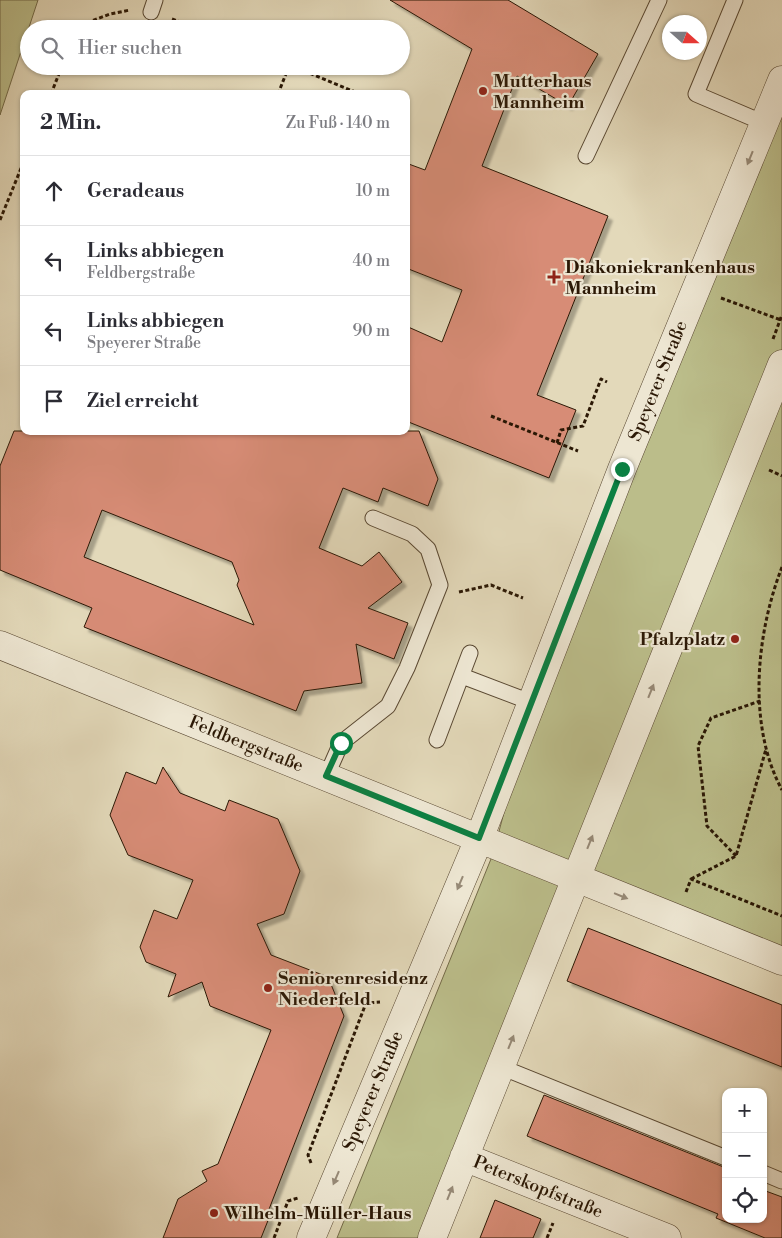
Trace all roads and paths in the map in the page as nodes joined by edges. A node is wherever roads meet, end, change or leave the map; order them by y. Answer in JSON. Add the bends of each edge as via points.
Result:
{"nodes":[{"id":1,"x":659,"y":0,"type":"edge"},
{"id":2,"x":735,"y":0,"type":"edge"},
{"id":3,"x":58,"y":75,"type":"edge"},
{"id":4,"x":286,"y":75,"type":"edge"},
{"id":5,"x":312,"y":75,"type":"edge"},
{"id":6,"x":782,"y":80,"type":"edge"},
{"id":7,"x":53,"y":90,"type":"edge"},
{"id":8,"x":280,"y":90,"type":"edge"},
{"id":9,"x":350,"y":90,"type":"edge"},
{"id":10,"x":764,"y":123,"type":"junction"},
{"id":11,"x":586,"y":156,"type":"dead end"},
{"id":12,"x":20,"y":171,"type":"edge"},
{"id":13,"x":0,"y":220,"type":"edge"},
{"id":14,"x":720,"y":298,"type":"dead end"},
{"id":15,"x":782,"y":320,"type":"edge"},
{"id":16,"x":782,"y":364,"type":"edge"},
{"id":17,"x":606,"y":382,"type":"dead end"},
{"id":18,"x":491,"y":416,"type":"dead end"},
{"id":19,"x":557,"y":443,"type":"junction"},
{"id":20,"x":578,"y":451,"type":"dead end"},
{"id":21,"x":373,"y":518,"type":"dead end"},
{"id":22,"x":782,"y":567,"type":"edge"},
{"id":23,"x":456,"y":598,"type":"dead end"},
{"id":24,"x":523,"y":598,"type":"dead end"},
{"id":25,"x":0,"y":645,"type":"edge"},
{"id":26,"x":470,"y":653,"type":"dead end"},
{"id":27,"x":462,"y":676,"type":"junction"},
{"id":28,"x":760,"y":701,"type":"junction"},
{"id":29,"x":533,"y":703,"type":"junction"},
{"id":30,"x":437,"y":740,"type":"dead end"},
{"id":31,"x":766,"y":747,"type":"junction"},
{"id":32,"x":326,"y":776,"type":"junction"},
{"id":33,"x":782,"y":790,"type":"edge"},
{"id":34,"x":479,"y":838,"type":"junction"},
{"id":35,"x":736,"y":856,"type":"junction"},
{"id":36,"x":576,"y":878,"type":"junction"},
{"id":37,"x":691,"y":879,"type":"junction"},
{"id":38,"x":782,"y":916,"type":"edge"},
{"id":39,"x":675,"y":918,"type":"junction"},
{"id":40,"x":782,"y":961,"type":"edge"},
{"id":41,"x":411,"y":1001,"type":"junction"},
{"id":42,"x":501,"y":1067,"type":"junction"},
{"id":43,"x":722,"y":1156,"type":"edge"},
{"id":44,"x":464,"y":1157,"type":"junction"},
{"id":45,"x":312,"y":1164,"type":"dead end"},
{"id":46,"x":767,"y":1175,"type":"edge"},
{"id":47,"x":782,"y":1181,"type":"edge"},
{"id":48,"x":307,"y":1194,"type":"dead end"},
{"id":49,"x":274,"y":1238,"type":"edge"},
{"id":50,"x":311,"y":1238,"type":"edge"},
{"id":51,"x":432,"y":1238,"type":"edge"},
{"id":52,"x":667,"y":1238,"type":"edge"}],
"edges":[{"from":1,"to":11,"type":"lane"},
{"from":2,"to":10,"type":"lane","via":[[696,94]]},
{"from":3,"to":7,"type":"path"},
{"from":4,"to":8,"type":"path"},
{"from":5,"to":9,"type":"path"},
{"from":6,"to":10,"type":"street","name":"Speyerer Straße"},
{"from":10,"to":29,"type":"street","name":"Speyerer Straße","one_way":true,"via":[[622,469]]},
{"from":12,"to":13,"type":"path"},
{"from":14,"to":15,"type":"path"},
{"from":36,"to":16,"type":"street","one_way":true},
{"from":17,"to":19,"type":"path","via":[[601,379],[583,426],[562,430]]},
{"from":18,"to":19,"type":"path"},
{"from":19,"to":20,"type":"path"},
{"from":21,"to":32,"type":"lane","via":[[412,534],[428,549],[440,585],[388,706],[341,743]]},
{"from":22,"to":28,"type":"path","via":[[764,625],[759,668]]},
{"from":23,"to":24,"type":"path","via":[[459,592],[491,585]]},
{"from":25,"to":32,"type":"street","name":"Feldbergstraße"},
{"from":26,"to":27,"type":"lane"},
{"from":27,"to":29,"type":"lane"},
{"from":27,"to":30,"type":"lane"},
{"from":28,"to":31,"type":"path"},
{"from":28,"to":35,"type":"path","via":[[711,718],[698,746],[708,826]]},
{"from":29,"to":34,"type":"street","name":"Speyerer Straße"},
{"from":31,"to":33,"type":"path"},
{"from":31,"to":35,"type":"path"},
{"from":32,"to":34,"type":"street","name":"Feldbergstraße"},
{"from":34,"to":36,"type":"street","name":"Feldbergstraße"},
{"from":34,"to":41,"type":"street","name":"Speyerer Straße","one_way":true},
{"from":35,"to":37,"type":"path"},
{"from":36,"to":39,"type":"street","one_way":true},
{"from":42,"to":36,"type":"street","one_way":true},
{"from":37,"to":38,"type":"path"},
{"from":37,"to":39,"type":"path"},
{"from":39,"to":40,"type":"street"},
{"from":41,"to":45,"type":"path","via":[[366,1003],[308,1155]]},
{"from":41,"to":50,"type":"street","name":"Speyerer Straße","one_way":true},
{"from":42,"to":43,"type":"lane"},
{"from":42,"to":44,"type":"street"},
{"from":51,"to":44,"type":"street","one_way":true},
{"from":44,"to":52,"type":"street","name":"Peterskopfstraße"},
{"from":46,"to":47,"type":"lane"},
{"from":48,"to":49,"type":"path","via":[[288,1201]]}]}
